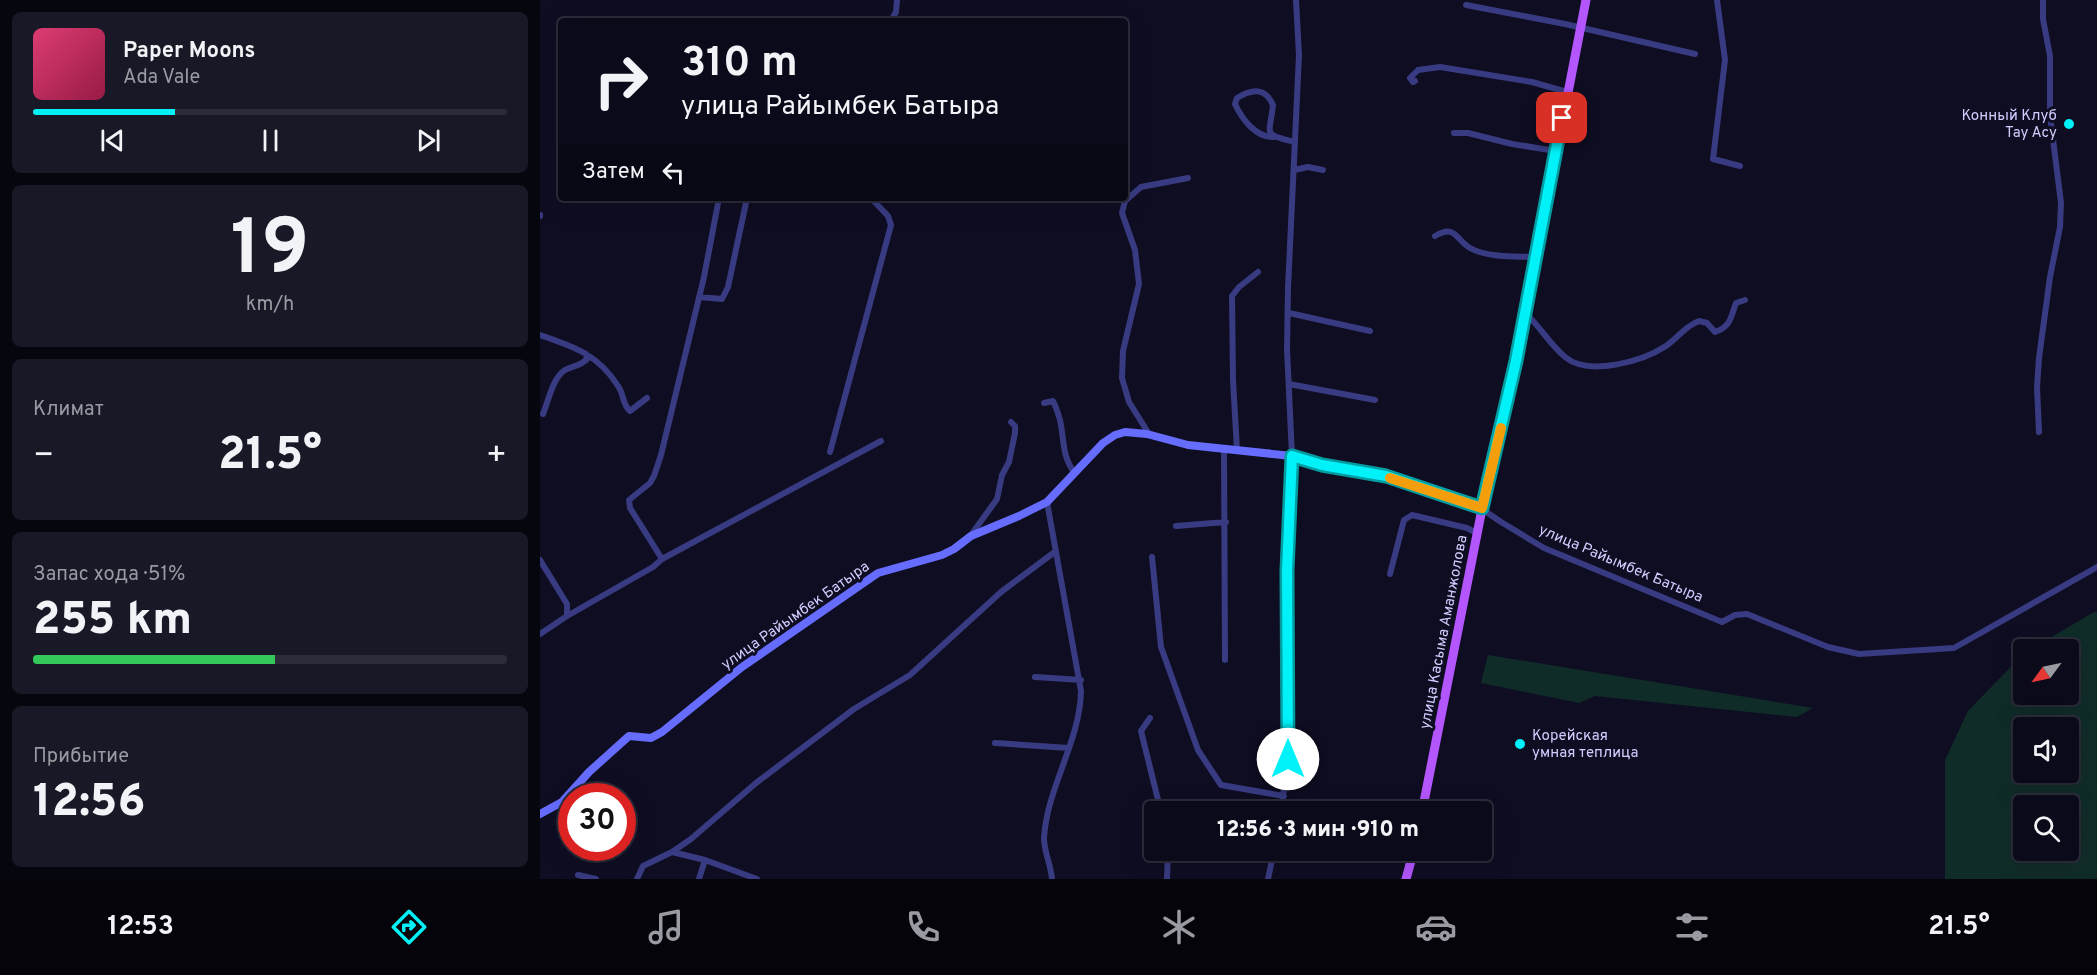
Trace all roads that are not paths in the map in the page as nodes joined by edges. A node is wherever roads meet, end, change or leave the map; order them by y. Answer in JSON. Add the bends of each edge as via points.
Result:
{"nodes":[{"id":1,"x":897,"y":0,"type":"edge"},
{"id":2,"x":1296,"y":0,"type":"edge"},
{"id":3,"x":1586,"y":0,"type":"edge"},
{"id":4,"x":1717,"y":0,"type":"edge"},
{"id":5,"x":2043,"y":0,"type":"edge"},
{"id":6,"x":1466,"y":5,"type":"dead end"},
{"id":7,"x":893,"y":18,"type":"edge"},
{"id":8,"x":1579,"y":27,"type":"junction"},
{"id":9,"x":1695,"y":54,"type":"dead end"},
{"id":10,"x":1415,"y":81,"type":"dead end"},
{"id":11,"x":1567,"y":92,"type":"junction"},
{"id":12,"x":1454,"y":133,"type":"dead end"},
{"id":13,"x":1274,"y":137,"type":"junction"},
{"id":14,"x":1295,"y":142,"type":"junction"},
{"id":15,"x":1556,"y":151,"type":"junction"},
{"id":16,"x":1740,"y":166,"type":"dead end"},
{"id":17,"x":1294,"y":170,"type":"junction"},
{"id":18,"x":1323,"y":170,"type":"dead end"},
{"id":19,"x":1188,"y":178,"type":"dead end"},
{"id":20,"x":1128,"y":198,"type":"edge"},
{"id":21,"x":718,"y":201,"type":"edge"},
{"id":22,"x":746,"y":201,"type":"edge"},
{"id":23,"x":874,"y":201,"type":"edge"},
{"id":24,"x":1125,"y":201,"type":"edge"},
{"id":25,"x":1435,"y":236,"type":"dead end"},
{"id":26,"x":1536,"y":257,"type":"junction"},
{"id":27,"x":1258,"y":272,"type":"dead end"},
{"id":28,"x":699,"y":297,"type":"junction"},
{"id":29,"x":1745,"y":300,"type":"dead end"},
{"id":30,"x":1289,"y":313,"type":"junction"},
{"id":31,"x":1525,"y":313,"type":"junction"},
{"id":32,"x":1371,"y":331,"type":"dead end"},
{"id":33,"x":540,"y":335,"type":"edge"},
{"id":34,"x":586,"y":354,"type":"junction"},
{"id":35,"x":1289,"y":384,"type":"junction"},
{"id":36,"x":647,"y":398,"type":"dead end"},
{"id":37,"x":1375,"y":400,"type":"dead end"},
{"id":38,"x":1044,"y":403,"type":"dead end"},
{"id":39,"x":543,"y":414,"type":"dead end"},
{"id":40,"x":1011,"y":422,"type":"dead end"},
{"id":41,"x":2039,"y":432,"type":"dead end"},
{"id":42,"x":1149,"y":434,"type":"junction"},
{"id":43,"x":881,"y":441,"type":"dead end"},
{"id":44,"x":1224,"y":449,"type":"junction"},
{"id":45,"x":1237,"y":450,"type":"junction"},
{"id":46,"x":830,"y":452,"type":"dead end"},
{"id":47,"x":1292,"y":456,"type":"junction"},
{"id":48,"x":1074,"y":472,"type":"junction"},
{"id":49,"x":1047,"y":502,"type":"junction"},
{"id":50,"x":1482,"y":508,"type":"junction"},
{"id":51,"x":1226,"y":522,"type":"junction"},
{"id":52,"x":1176,"y":526,"type":"dead end"},
{"id":53,"x":1478,"y":533,"type":"junction"},
{"id":54,"x":971,"y":536,"type":"junction"},
{"id":55,"x":1056,"y":551,"type":"junction"},
{"id":56,"x":1152,"y":557,"type":"dead end"},
{"id":57,"x":662,"y":559,"type":"junction"},
{"id":58,"x":540,"y":560,"type":"edge"},
{"id":59,"x":2097,"y":567,"type":"edge"},
{"id":60,"x":1390,"y":574,"type":"dead end"},
{"id":61,"x":567,"y":616,"type":"junction"},
{"id":62,"x":540,"y":634,"type":"edge"},
{"id":63,"x":1226,"y":660,"type":"dead end"},
{"id":64,"x":1035,"y":677,"type":"dead end"},
{"id":65,"x":1081,"y":680,"type":"junction"},
{"id":66,"x":1150,"y":718,"type":"dead end"},
{"id":67,"x":995,"y":743,"type":"dead end"},
{"id":68,"x":1069,"y":748,"type":"junction"},
{"id":69,"x":1284,"y":796,"type":"junction"},
{"id":70,"x":1158,"y":801,"type":"edge"},
{"id":71,"x":1283,"y":801,"type":"edge"},
{"id":72,"x":1424,"y":801,"type":"edge"},
{"id":73,"x":540,"y":814,"type":"edge"},
{"id":74,"x":672,"y":852,"type":"junction"},
{"id":75,"x":705,"y":860,"type":"junction"},
{"id":76,"x":1168,"y":861,"type":"edge"},
{"id":77,"x":1272,"y":861,"type":"edge"},
{"id":78,"x":1411,"y":861,"type":"edge"},
{"id":79,"x":578,"y":875,"type":"dead end"},
{"id":80,"x":596,"y":879,"type":"edge"},
{"id":81,"x":637,"y":879,"type":"edge"},
{"id":82,"x":699,"y":879,"type":"edge"},
{"id":83,"x":757,"y":879,"type":"edge"},
{"id":84,"x":1052,"y":879,"type":"edge"},
{"id":85,"x":1167,"y":879,"type":"edge"},
{"id":86,"x":1268,"y":879,"type":"edge"},
{"id":87,"x":1406,"y":879,"type":"edge"}],
"edges":[{"from":1,"to":7,"type":"street"},
{"from":2,"to":14,"type":"street","via":[[1299,55]]},
{"from":3,"to":8,"type":"main road","name":"улица Касыма Аманжолова"},
{"from":4,"to":16,"type":"street","via":[[1725,60],[1713,159]]},
{"from":5,"to":41,"type":"street","via":[[2050,56],[2050,114],[2061,203],[2039,358]]},
{"from":6,"to":8,"type":"street"},
{"from":8,"to":9,"type":"street"},
{"from":8,"to":11,"type":"main road","name":"улица Касыма Аманжолова"},
{"from":10,"to":11,"type":"street","via":[[1410,78],[1418,70],[1440,67],[1532,82]]},
{"from":11,"to":15,"type":"main road","name":"улица Касыма Аманжолова"},
{"from":12,"to":15,"type":"street"},
{"from":13,"to":13,"type":"street","via":[[1268,128],[1273,105],[1268,95],[1259,91],[1237,98],[1239,114],[1249,126]]},
{"from":13,"to":14,"type":"street"},
{"from":14,"to":17,"type":"street"},
{"from":15,"to":26,"type":"main road","name":"улица Касыма Аманжолова"},
{"from":17,"to":18,"type":"street"},
{"from":17,"to":30,"type":"street"},
{"from":19,"to":20,"type":"street","via":[[1141,187]]},
{"from":21,"to":28,"type":"street"},
{"from":22,"to":28,"type":"street","via":[[725,293],[722,299]]},
{"from":23,"to":46,"type":"street","via":[[891,225]]},
{"from":24,"to":42,"type":"street","via":[[1122,213],[1134,250],[1138,284],[1123,351],[1122,378],[1129,402]]},
{"from":25,"to":26,"type":"street","via":[[1452,231],[1470,248]]},
{"from":26,"to":31,"type":"main road","name":"улица Касыма Аманжолова"},
{"from":27,"to":45,"type":"street","via":[[1232,296]]},
{"from":28,"to":57,"type":"street","via":[[654,476],[629,500],[630,508]]},
{"from":29,"to":31,"type":"street","via":[[1736,303],[1729,324],[1719,331],[1699,321],[1660,349],[1607,366],[1574,363]]},
{"from":30,"to":32,"type":"street"},
{"from":30,"to":35,"type":"street"},
{"from":31,"to":50,"type":"main road","name":"улица Касыма Аманжолова"},
{"from":33,"to":34,"type":"street"},
{"from":34,"to":36,"type":"street","via":[[608,371],[630,411]]},
{"from":34,"to":39,"type":"street","via":[[584,363],[562,372]]},
{"from":35,"to":37,"type":"street"},
{"from":35,"to":47,"type":"street"},
{"from":38,"to":48,"type":"street","via":[[1053,401],[1065,453]]},
{"from":40,"to":54,"type":"street","via":[[1015,433],[1000,490]]},
{"from":42,"to":44,"type":"street","name":"улица Райымбек Батыра","via":[[1188,445]]},
{"from":42,"to":48,"type":"street","name":"улица Райымбек Батыра","via":[[1115,435]]},
{"from":43,"to":57,"type":"street"},
{"from":44,"to":45,"type":"street","name":"улица Райымбек Батыра"},
{"from":44,"to":51,"type":"street"},
{"from":45,"to":47,"type":"street","name":"улица Райымбек Батыра"},
{"from":47,"to":50,"type":"street","name":"улица Райымбек Батыра","via":[[1386,476]]},
{"from":47,"to":69,"type":"street","via":[[1287,571],[1288,759]]},
{"from":48,"to":49,"type":"street","name":"улица Райымбек Батыра"},
{"from":49,"to":54,"type":"street","name":"улица Райымбек Батыра"},
{"from":49,"to":55,"type":"street"},
{"from":50,"to":53,"type":"main road","name":"улица Касыма Аманжолова"},
{"from":50,"to":59,"type":"street","name":"улица Райымбек Батыра","via":[[1544,548],[1722,622],[1747,614],[1828,647],[1859,654],[1954,648]]},
{"from":51,"to":52,"type":"street"},
{"from":51,"to":63,"type":"street"},
{"from":53,"to":60,"type":"street","via":[[1412,515],[1404,520]]},
{"from":53,"to":72,"type":"main road","name":"улица Касыма Аманжолова"},
{"from":54,"to":73,"type":"street","name":"улица Райымбек Батыра","via":[[942,555],[878,573],[742,667],[662,732],[651,738],[629,736],[562,802]]},
{"from":55,"to":65,"type":"street"},
{"from":55,"to":74,"type":"street","via":[[1001,592],[910,675],[854,709]]},
{"from":56,"to":69,"type":"street","via":[[1161,647],[1197,750],[1221,785]]},
{"from":57,"to":61,"type":"street"},
{"from":58,"to":61,"type":"street","via":[[567,604]]},
{"from":61,"to":62,"type":"street"},
{"from":64,"to":65,"type":"street"},
{"from":65,"to":68,"type":"street","via":[[1081,705]]},
{"from":66,"to":70,"type":"street","via":[[1141,731]]},
{"from":67,"to":68,"type":"street"},
{"from":68,"to":84,"type":"street","via":[[1049,806],[1044,839]]},
{"from":69,"to":71,"type":"street"},
{"from":74,"to":75,"type":"street"},
{"from":74,"to":81,"type":"street","via":[[643,866]]},
{"from":75,"to":82,"type":"street"},
{"from":75,"to":83,"type":"street"},
{"from":76,"to":85,"type":"street"},
{"from":77,"to":86,"type":"street"},
{"from":78,"to":87,"type":"main road"},
{"from":79,"to":80,"type":"street"}]}
